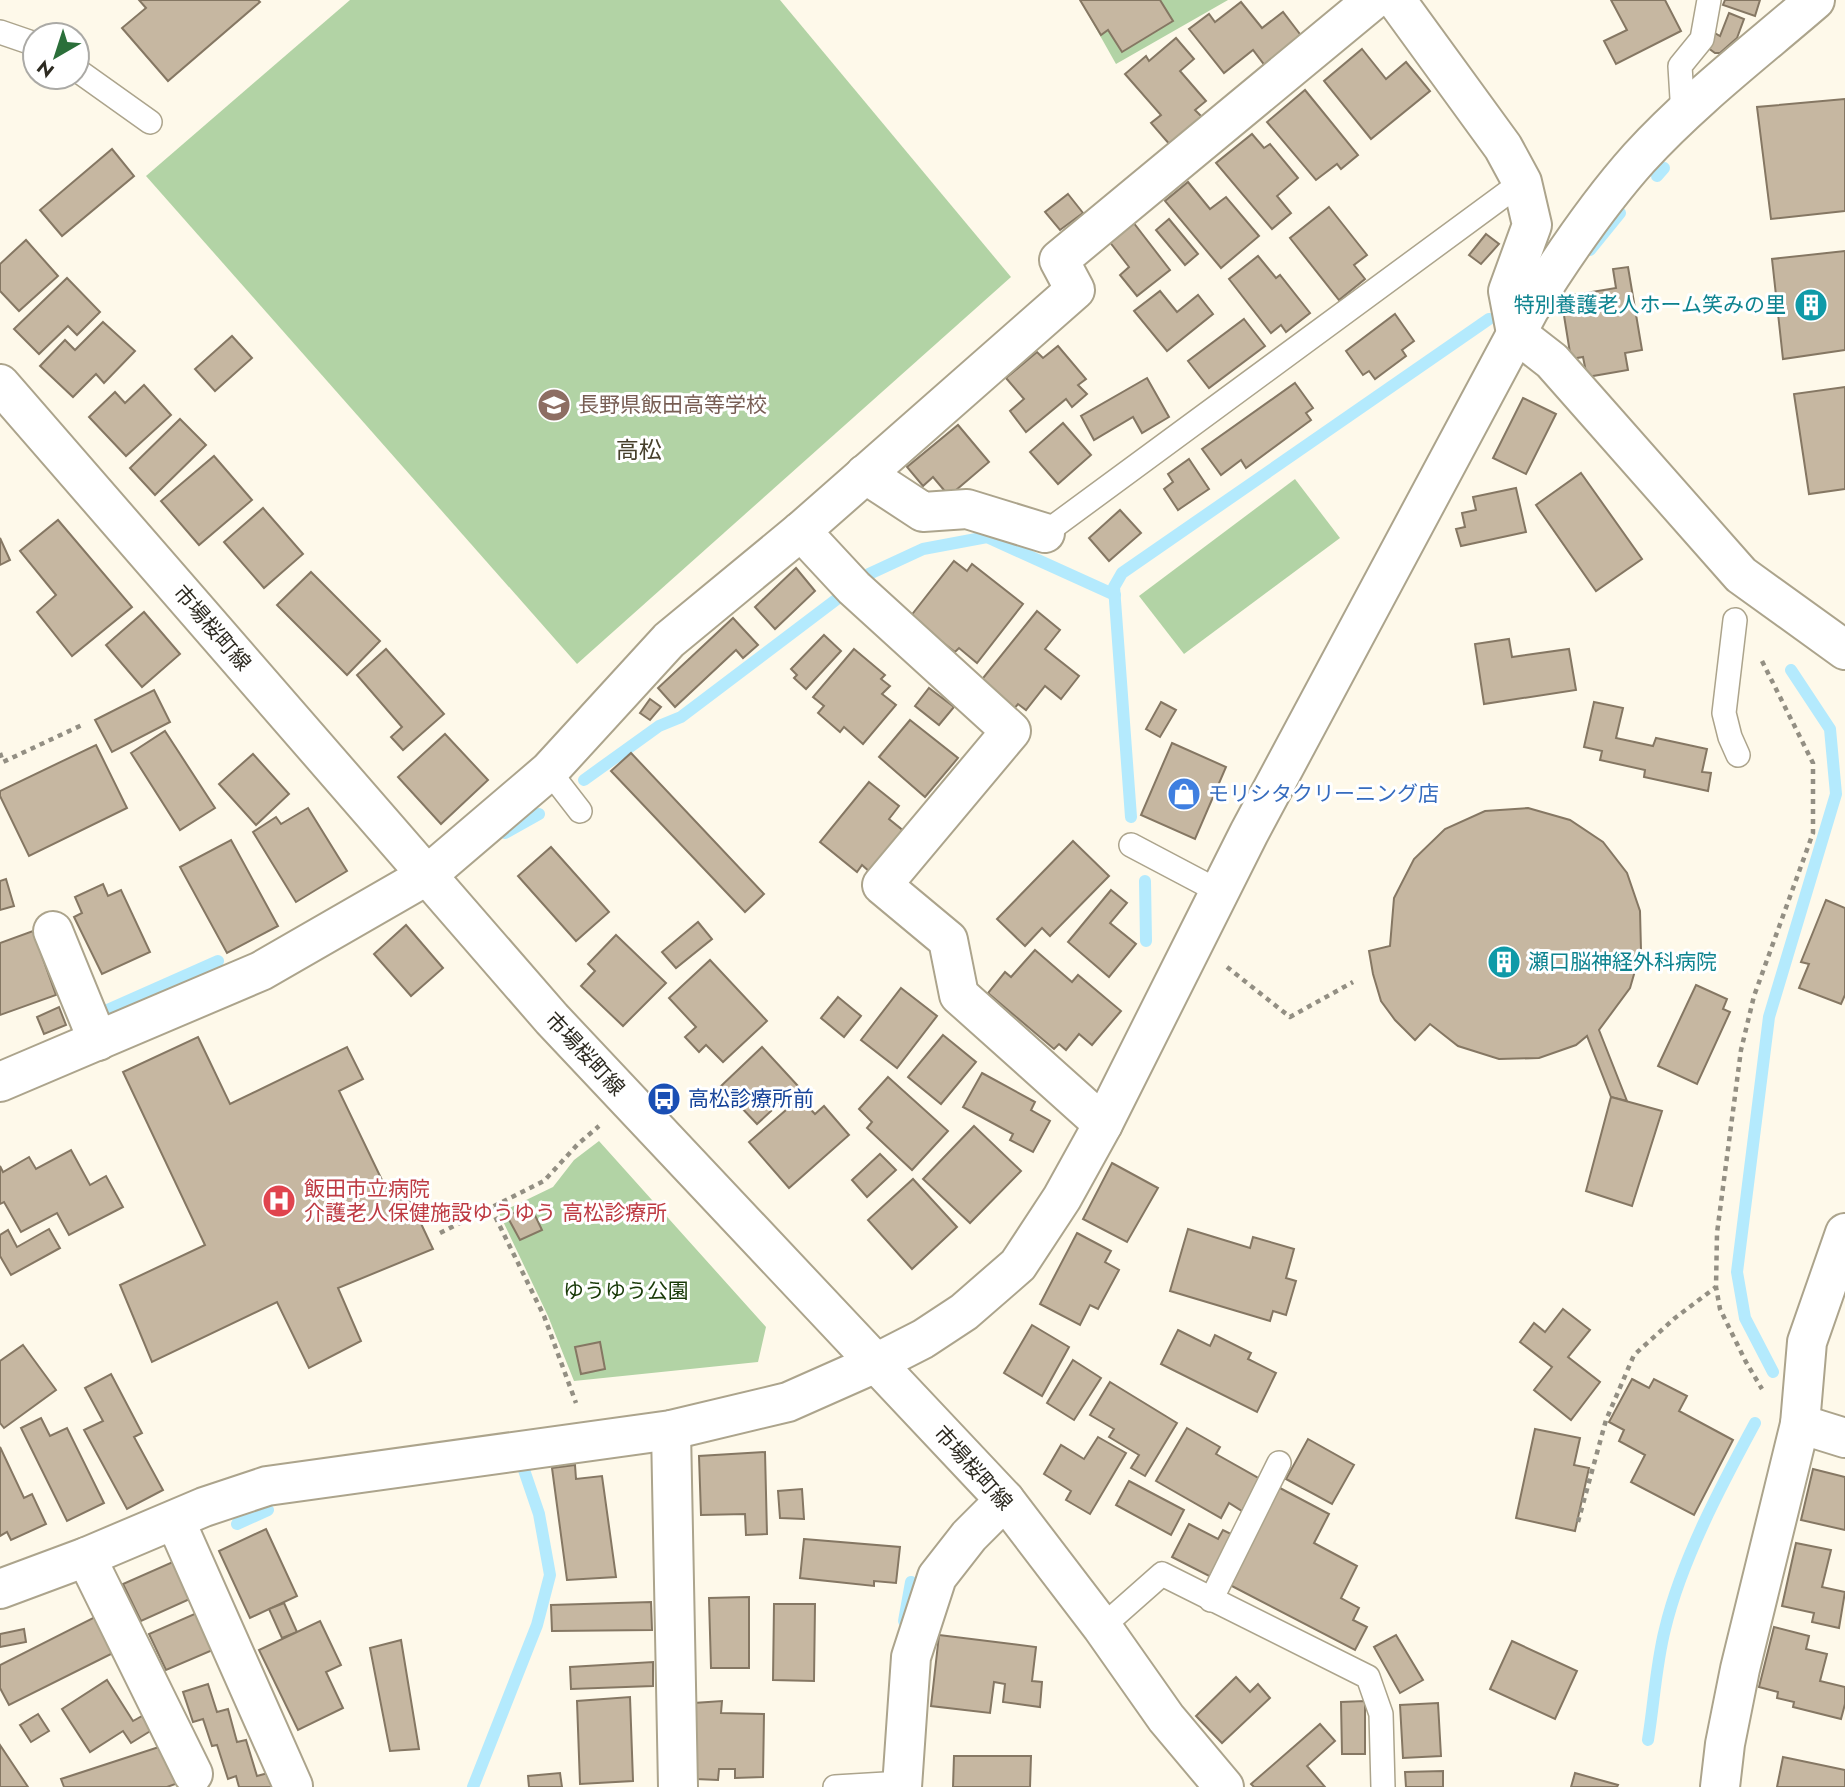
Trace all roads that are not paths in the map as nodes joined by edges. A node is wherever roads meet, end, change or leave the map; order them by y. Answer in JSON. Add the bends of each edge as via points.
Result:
{"nodes":[{"id":1,"x":1373,"y":0,"type":"edge"},
{"id":2,"x":1396,"y":0,"type":"edge"},
{"id":3,"x":1709,"y":0,"type":"edge"},
{"id":4,"x":1809,"y":2,"type":"edge"},
{"id":5,"x":0,"y":32,"type":"edge"},
{"id":6,"x":21,"y":39,"type":"edge"},
{"id":7,"x":91,"y":81,"type":"edge"},
{"id":8,"x":1683,"y":115,"type":"junction"},
{"id":9,"x":150,"y":122,"type":"dead end"},
{"id":10,"x":1522,"y":182,"type":"junction"},
{"id":11,"x":1516,"y":333,"type":"junction"},
{"id":12,"x":0,"y":384,"type":"edge"},
{"id":13,"x":865,"y":474,"type":"junction"},
{"id":14,"x":801,"y":531,"type":"junction"},
{"id":15,"x":1045,"y":533,"type":"joint"},
{"id":16,"x":1735,"y":620,"type":"dead end"},
{"id":17,"x":1845,"y":650,"type":"edge"},
{"id":18,"x":1738,"y":755,"type":"dead end"},
{"id":19,"x":549,"y":771,"type":"junction"},
{"id":20,"x":580,"y":811,"type":"dead end"},
{"id":21,"x":1131,"y":845,"type":"dead end"},
{"id":22,"x":426,"y":876,"type":"junction"},
{"id":23,"x":1220,"y":892,"type":"junction"},
{"id":24,"x":54,"y":931,"type":"dead end"},
{"id":25,"x":98,"y":1041,"type":"junction"},
{"id":26,"x":0,"y":1082,"type":"edge"},
{"id":27,"x":1103,"y":1124,"type":"junction"},
{"id":28,"x":1845,"y":1233,"type":"edge"},
{"id":29,"x":876,"y":1363,"type":"junction"},
{"id":30,"x":1800,"y":1424,"type":"junction"},
{"id":31,"x":671,"y":1430,"type":"junction"},
{"id":32,"x":1845,"y":1438,"type":"edge"},
{"id":33,"x":1279,"y":1463,"type":"dead end"},
{"id":34,"x":1005,"y":1500,"type":"junction"},
{"id":35,"x":174,"y":1520,"type":"junction"},
{"id":36,"x":86,"y":1557,"type":"junction"},
{"id":37,"x":0,"y":1589,"type":"edge"},
{"id":38,"x":1211,"y":1600,"type":"junction"},
{"id":39,"x":1102,"y":1627,"type":"junction"},
{"id":40,"x":193,"y":1774,"type":"dead end"},
{"id":41,"x":902,"y":1785,"type":"edge"},
{"id":42,"x":293,"y":1786,"type":"edge"},
{"id":43,"x":678,"y":1787,"type":"edge"},
{"id":44,"x":835,"y":1787,"type":"edge"},
{"id":45,"x":1224,"y":1787,"type":"edge"},
{"id":46,"x":1383,"y":1787,"type":"edge"},
{"id":47,"x":1720,"y":1787,"type":"edge"}],
"edges":[{"from":1,"to":13,"type":"street","via":[[1059,260],[1075,290]]},
{"from":2,"to":10,"type":"street","via":[[1503,147]]},
{"from":3,"to":8,"type":"lane","via":[[1702,39],[1680,66]]},
{"from":4,"to":8,"type":"street"},
{"from":5,"to":6,"type":"lane"},
{"from":7,"to":9,"type":"lane"},
{"from":8,"to":11,"type":"street","via":[[1639,158],[1567,250]]},
{"from":10,"to":11,"type":"street","via":[[1532,225],[1508,292]]},
{"from":10,"to":15,"type":"lane"},
{"from":11,"to":17,"type":"street","via":[[1552,361],[1741,575]]},
{"from":11,"to":23,"type":"street"},
{"from":12,"to":22,"type":"street","name":"市場桜町線"},
{"from":13,"to":14,"type":"street"},
{"from":13,"to":15,"type":"street","via":[[923,512],[967,509]]},
{"from":14,"to":19,"type":"street","via":[[669,640]]},
{"from":14,"to":27,"type":"street","via":[[854,588],[1011,731],[882,886],[948,940],[959,995]]},
{"from":16,"to":18,"type":"lane","via":[[1724,713]]},
{"from":19,"to":20,"type":"lane"},
{"from":19,"to":22,"type":"street"},
{"from":21,"to":23,"type":"lane"},
{"from":22,"to":25,"type":"street","via":[[261,971]]},
{"from":22,"to":29,"type":"street","name":"市場桜町線","via":[[552,1019]]},
{"from":23,"to":27,"type":"street"},
{"from":24,"to":25,"type":"street"},
{"from":25,"to":26,"type":"street"},
{"from":27,"to":29,"type":"street","via":[[1018,1265],[964,1312]]},
{"from":28,"to":30,"type":"street","via":[[1807,1342]]},
{"from":29,"to":31,"type":"street","via":[[788,1402]]},
{"from":29,"to":34,"type":"street","name":"市場桜町線"},
{"from":30,"to":32,"type":"street"},
{"from":30,"to":47,"type":"street","via":[[1740,1669]]},
{"from":31,"to":35,"type":"street","via":[[267,1486]]},
{"from":31,"to":43,"type":"street"},
{"from":33,"to":38,"type":"lane"},
{"from":34,"to":39,"type":"street","name":"市場桜町線"},
{"from":34,"to":41,"type":"street","via":[[937,1577],[911,1657]]},
{"from":35,"to":36,"type":"street"},
{"from":35,"to":42,"type":"street"},
{"from":36,"to":37,"type":"street"},
{"from":36,"to":40,"type":"street"},
{"from":38,"to":39,"type":"lane","via":[[1162,1574]]},
{"from":38,"to":46,"type":"lane","via":[[1368,1677],[1381,1714]]},
{"from":39,"to":45,"type":"street","name":"市場桜町線","via":[[1166,1718]]},
{"from":41,"to":44,"type":"lane"}]}
